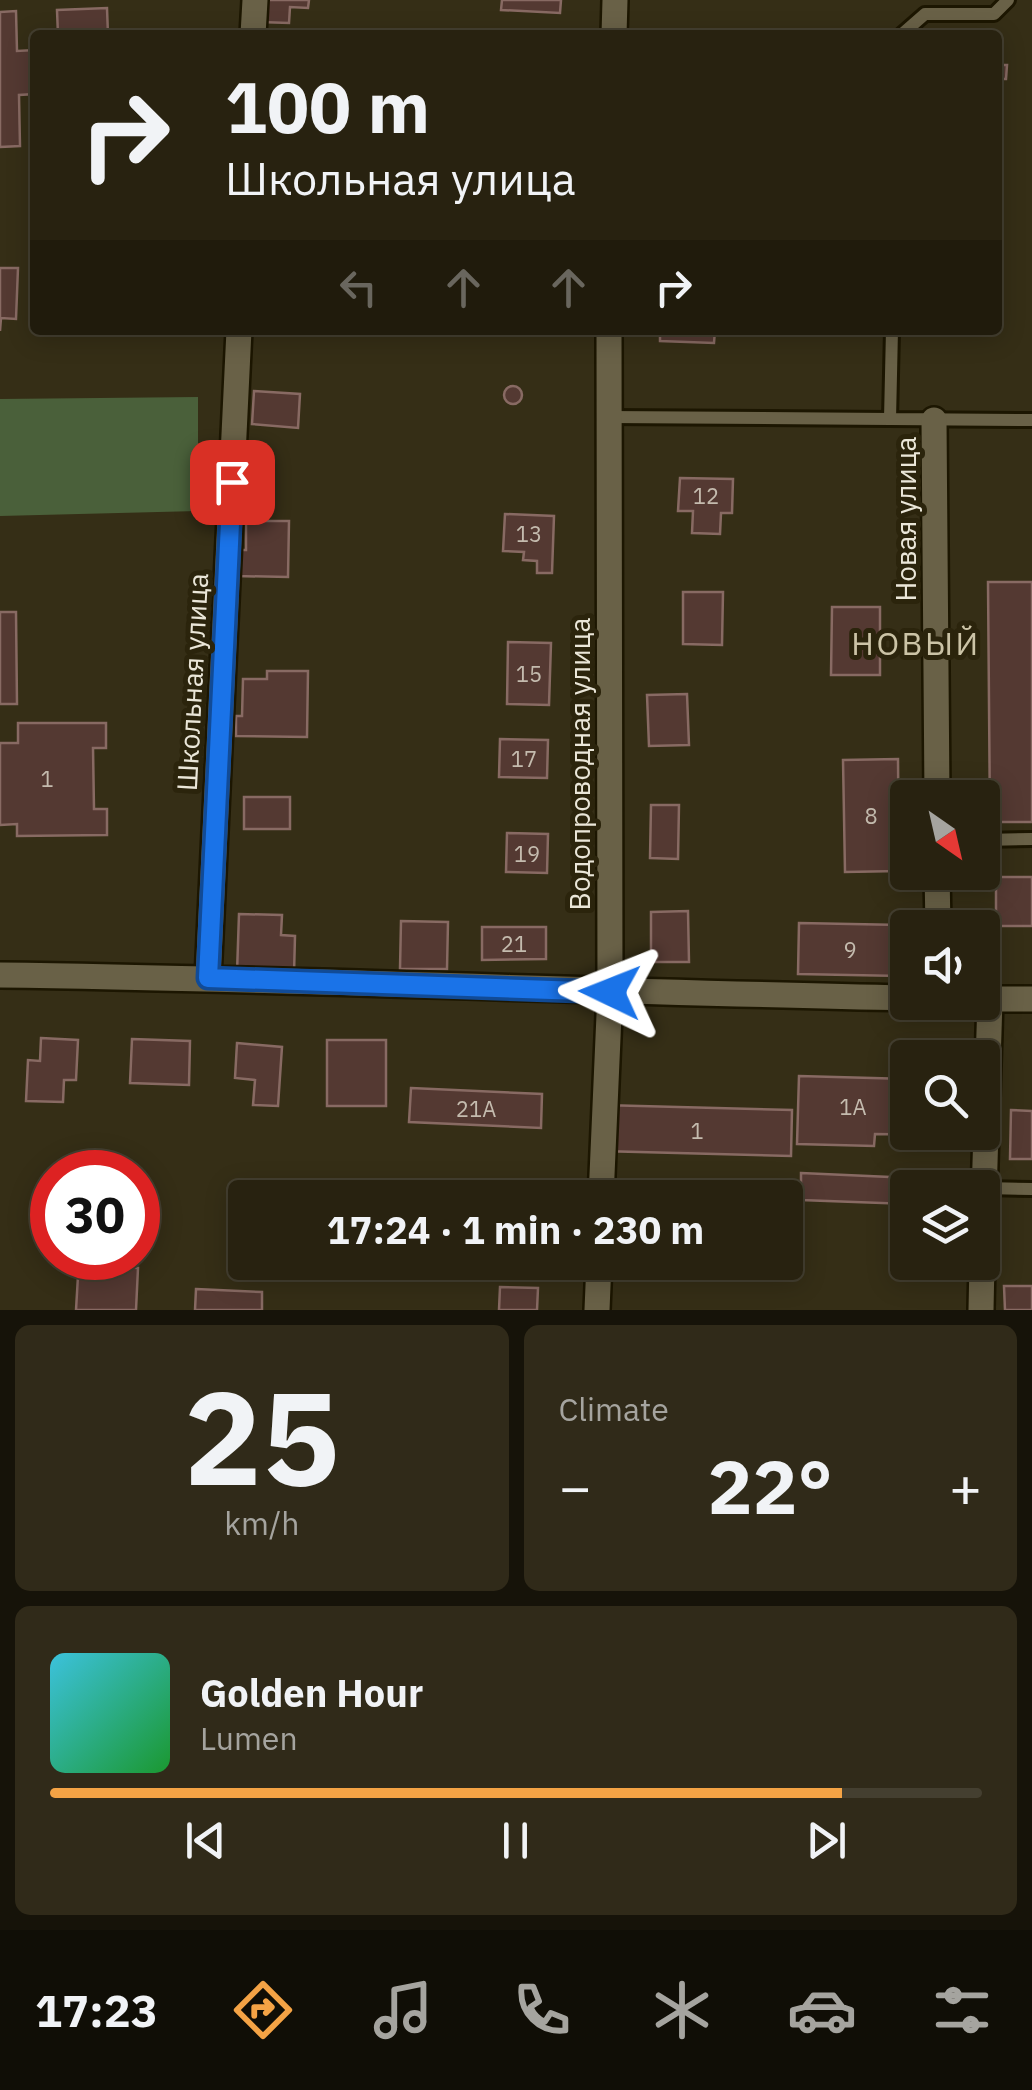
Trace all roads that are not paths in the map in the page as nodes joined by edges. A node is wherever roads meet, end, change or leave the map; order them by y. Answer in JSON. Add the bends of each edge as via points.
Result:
{"nodes":[{"id":1,"x":255,"y":0,"type":"edge"},
{"id":2,"x":615,"y":0,"type":"edge"},
{"id":3,"x":1008,"y":0,"type":"edge"},
{"id":4,"x":253,"y":30,"type":"edge"},
{"id":5,"x":614,"y":30,"type":"edge"},
{"id":6,"x":907,"y":30,"type":"edge"},
{"id":7,"x":239,"y":335,"type":"edge"},
{"id":8,"x":609,"y":335,"type":"edge"},
{"id":9,"x":892,"y":335,"type":"edge"},
{"id":10,"x":608,"y":417,"type":"junction"},
{"id":11,"x":890,"y":419,"type":"junction"},
{"id":12,"x":934,"y":420,"type":"junction"},
{"id":13,"x":1032,"y":420,"type":"edge"},
{"id":14,"x":937,"y":780,"type":"edge"},
{"id":15,"x":1032,"y":839,"type":"edge"},
{"id":16,"x":1000,"y":840,"type":"edge"},
{"id":17,"x":0,"y":975,"type":"edge"},
{"id":18,"x":208,"y":978,"type":"junction"},
{"id":19,"x":610,"y":992,"type":"junction"},
{"id":20,"x":890,"y":998,"type":"edge"},
{"id":21,"x":1000,"y":999,"type":"edge"},
{"id":22,"x":1032,"y":999,"type":"edge"},
{"id":23,"x":986,"y":1020,"type":"edge"},
{"id":24,"x":984,"y":1170,"type":"edge"},
{"id":25,"x":602,"y":1180,"type":"edge"},
{"id":26,"x":1000,"y":1188,"type":"edge"},
{"id":27,"x":1032,"y":1189,"type":"edge"},
{"id":28,"x":598,"y":1280,"type":"edge"},
{"id":29,"x":982,"y":1280,"type":"edge"},
{"id":30,"x":597,"y":1310,"type":"edge"},
{"id":31,"x":981,"y":1310,"type":"edge"}],
"edges":[{"from":1,"to":4,"type":"street"},
{"from":2,"to":5,"type":"street"},
{"from":3,"to":6,"type":"lane","via":[[994,14],[925,14]]},
{"from":7,"to":18,"type":"street","name":"Школьная улица"},
{"from":8,"to":10,"type":"street","name":"Водопроводная улица"},
{"from":9,"to":11,"type":"lane"},
{"from":10,"to":11,"type":"lane"},
{"from":10,"to":19,"type":"street","name":"Водопроводная улица"},
{"from":11,"to":12,"type":"lane"},
{"from":12,"to":13,"type":"lane"},
{"from":12,"to":14,"type":"street","name":"Новая улица"},
{"from":15,"to":16,"type":"lane"},
{"from":17,"to":18,"type":"street"},
{"from":18,"to":19,"type":"street"},
{"from":19,"to":20,"type":"street"},
{"from":19,"to":25,"type":"street","name":"Водопроводная улица"},
{"from":21,"to":22,"type":"street"},
{"from":23,"to":24,"type":"street"},
{"from":26,"to":27,"type":"lane"},
{"from":28,"to":30,"type":"street"},
{"from":29,"to":31,"type":"street"}]}
